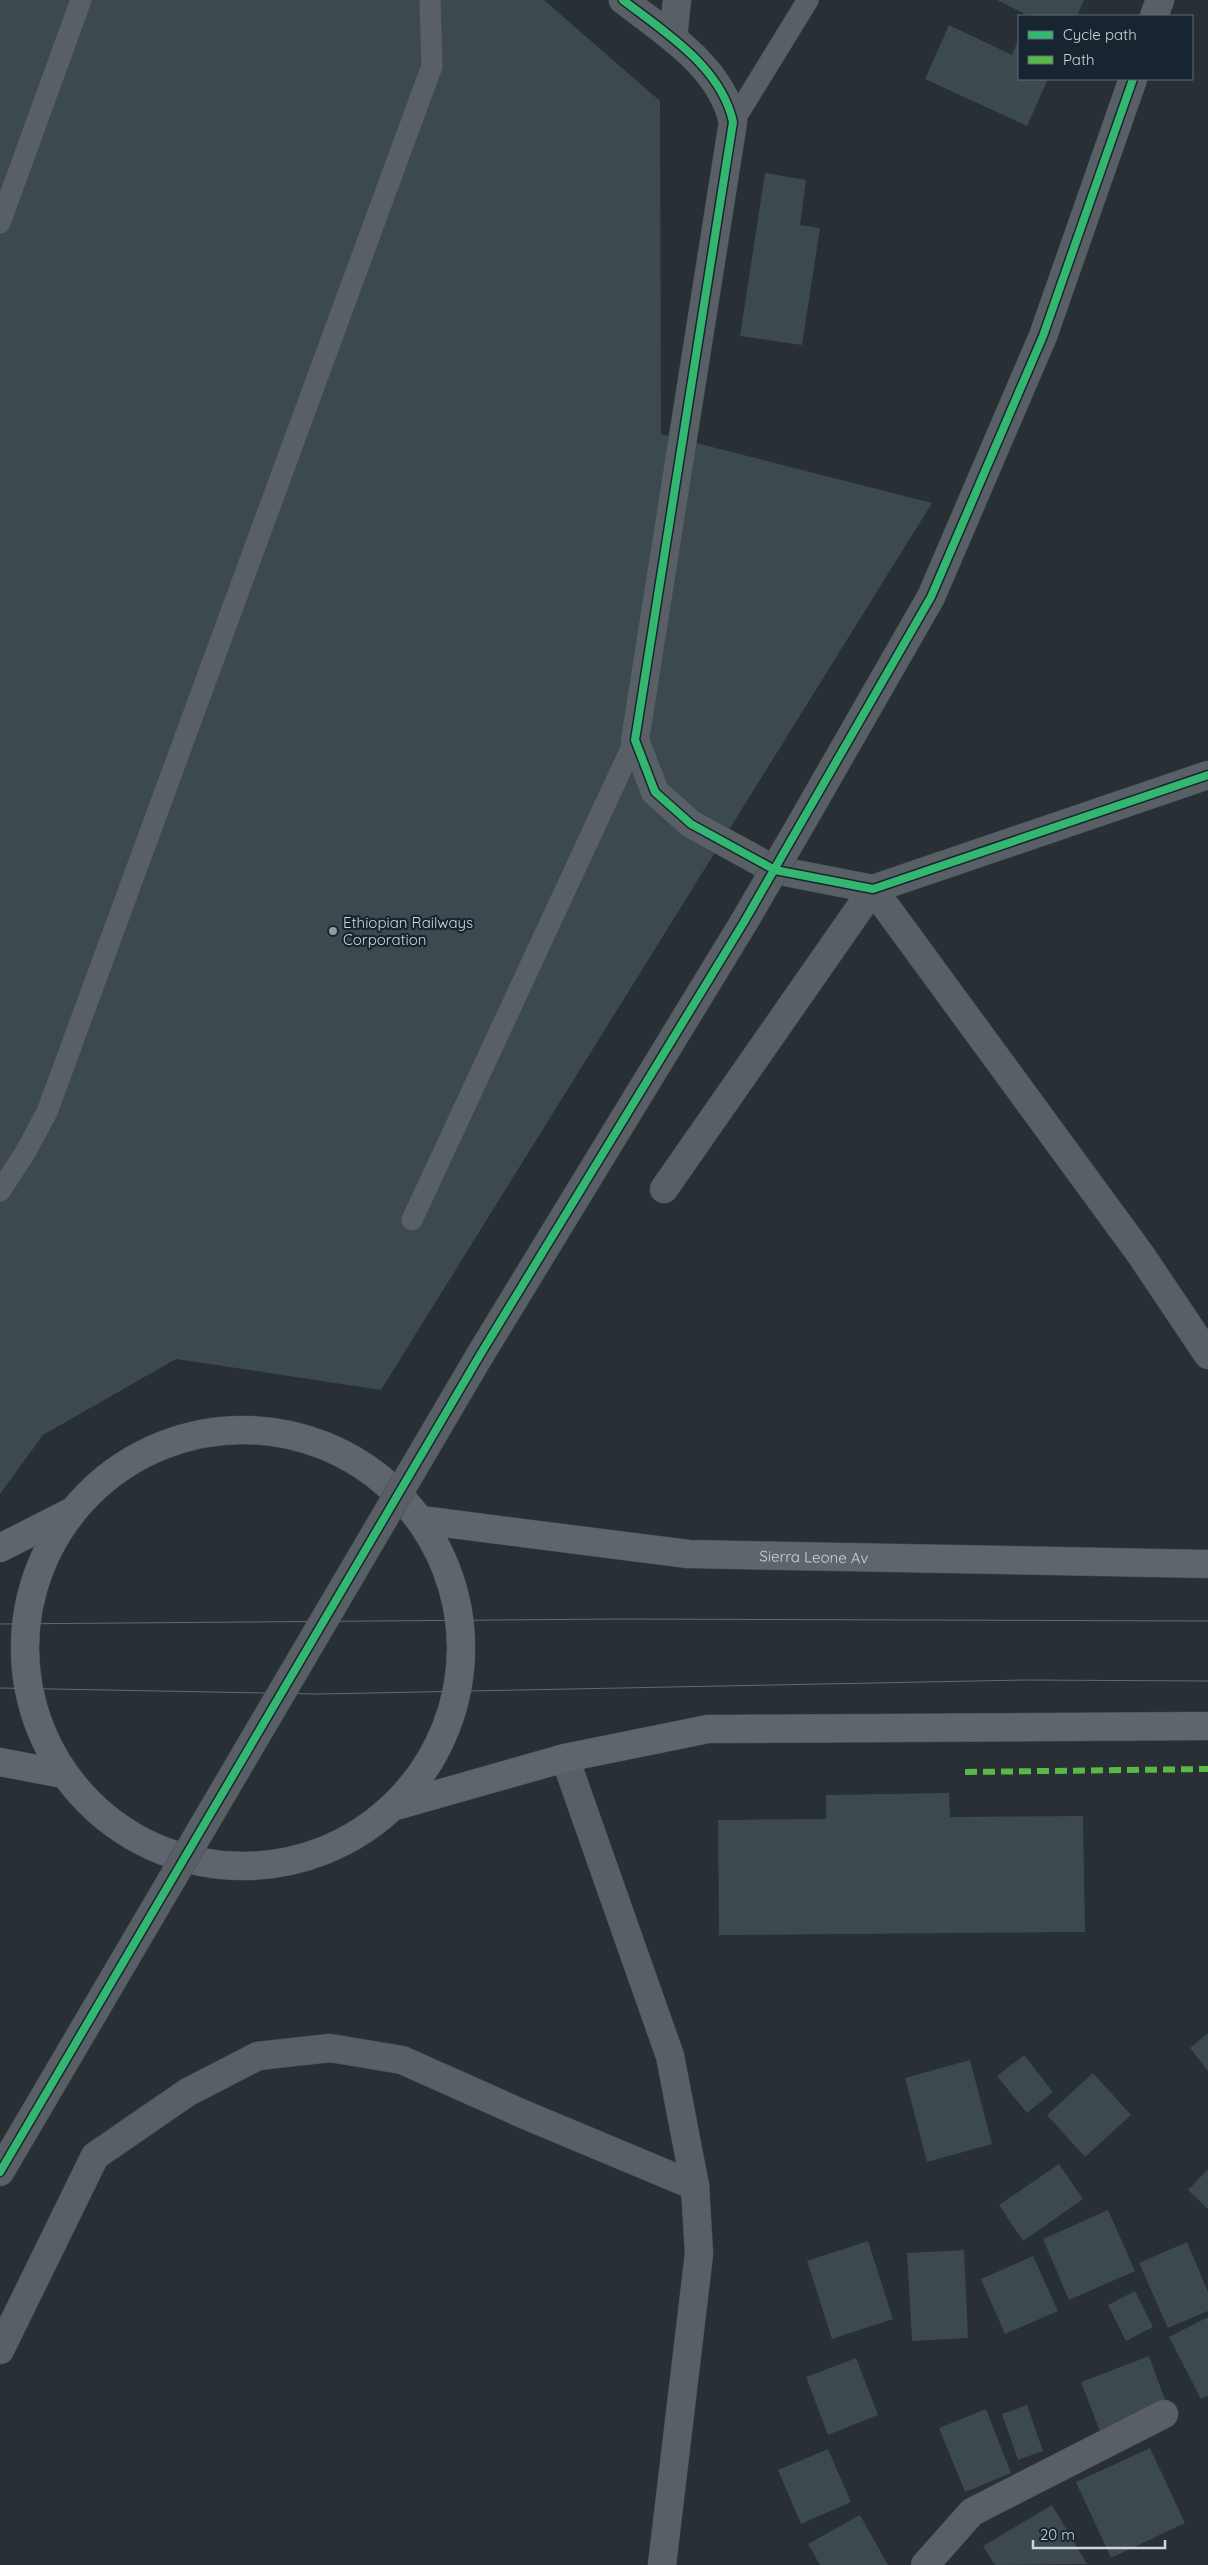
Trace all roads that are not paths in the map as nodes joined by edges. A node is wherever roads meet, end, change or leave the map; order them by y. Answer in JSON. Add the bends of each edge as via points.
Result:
{"nodes":[{"id":1,"x":81,"y":0,"type":"edge"},
{"id":2,"x":430,"y":0,"type":"edge"},
{"id":3,"x":623,"y":0,"type":"edge"},
{"id":4,"x":677,"y":0,"type":"edge"},
{"id":5,"x":808,"y":0,"type":"edge"},
{"id":6,"x":1160,"y":0,"type":"edge"},
{"id":7,"x":1154,"y":15,"type":"edge"},
{"id":8,"x":673,"y":38,"type":"junction"},
{"id":9,"x":1133,"y":80,"type":"edge"},
{"id":10,"x":733,"y":122,"type":"junction"},
{"id":11,"x":0,"y":223,"type":"edge"},
{"id":12,"x":635,"y":740,"type":"junction"},
{"id":13,"x":1208,"y":775,"type":"edge"},
{"id":14,"x":873,"y":889,"type":"junction"},
{"id":15,"x":664,"y":1189,"type":"dead end"},
{"id":16,"x":0,"y":1191,"type":"edge"},
{"id":17,"x":412,"y":1220,"type":"dead end"},
{"id":18,"x":1208,"y":1355,"type":"edge"},
{"id":19,"x":71,"y":1512,"type":"junction"},
{"id":20,"x":421,"y":1520,"type":"junction"},
{"id":21,"x":0,"y":1548,"type":"edge"},
{"id":22,"x":1208,"y":1564,"type":"edge"},
{"id":23,"x":1208,"y":1726,"type":"edge"},
{"id":24,"x":565,"y":1758,"type":"junction"},
{"id":25,"x":0,"y":1762,"type":"edge"},
{"id":26,"x":63,"y":1774,"type":"junction"},
{"id":27,"x":399,"y":1805,"type":"junction"},
{"id":28,"x":0,"y":2172,"type":"edge"},
{"id":29,"x":695,"y":2186,"type":"junction"},
{"id":30,"x":0,"y":2350,"type":"edge"},
{"id":31,"x":1164,"y":2414,"type":"dead end"},
{"id":32,"x":662,"y":2565,"type":"edge"},
{"id":33,"x":925,"y":2565,"type":"edge"}],
"edges":[{"from":1,"to":11,"type":"lane"},
{"from":2,"to":16,"type":"lane","via":[[432,66],[47,1112]]},
{"from":3,"to":8,"type":"street"},
{"from":4,"to":8,"type":"street"},
{"from":5,"to":10,"type":"lane"},
{"from":6,"to":7,"type":"street"},
{"from":8,"to":10,"type":"street","via":[[717,83],[729,102]]},
{"from":9,"to":28,"type":"street","bridge":true,"via":[[1043,336],[931,596],[744,922],[480,1355]]},
{"from":10,"to":12,"type":"street"},
{"from":12,"to":14,"type":"street","via":[[655,792],[691,824],[776,870]]},
{"from":12,"to":17,"type":"lane"},
{"from":13,"to":14,"type":"street"},
{"from":14,"to":15,"type":"street"},
{"from":14,"to":18,"type":"street","via":[[1142,1256]]},
{"from":19,"to":20,"type":"main road","via":[[132,1458],[208,1431],[289,1433],[363,1464]]},
{"from":19,"to":21,"type":"main road"},
{"from":19,"to":26,"type":"main road","via":[[37,1573],[24,1642],[33,1711]]},
{"from":20,"to":22,"type":"main road","name":"Sierra Leone Av","via":[[688,1554]]},
{"from":20,"to":27,"type":"main road","via":[[455,1589],[462,1667],[442,1741]]},
{"from":23,"to":24,"type":"main road","via":[[708,1729]]},
{"from":24,"to":27,"type":"main road"},
{"from":24,"to":29,"type":"street","via":[[670,2056]]},
{"from":25,"to":26,"type":"main road"},
{"from":26,"to":27,"type":"main road","via":[[133,1840],[224,1869],[318,1856]]},
{"from":29,"to":30,"type":"street","via":[[402,2060],[330,2048],[258,2056],[188,2092],[95,2156]]},
{"from":29,"to":32,"type":"street","via":[[699,2254]]},
{"from":31,"to":33,"type":"street","via":[[972,2512]]}]}
